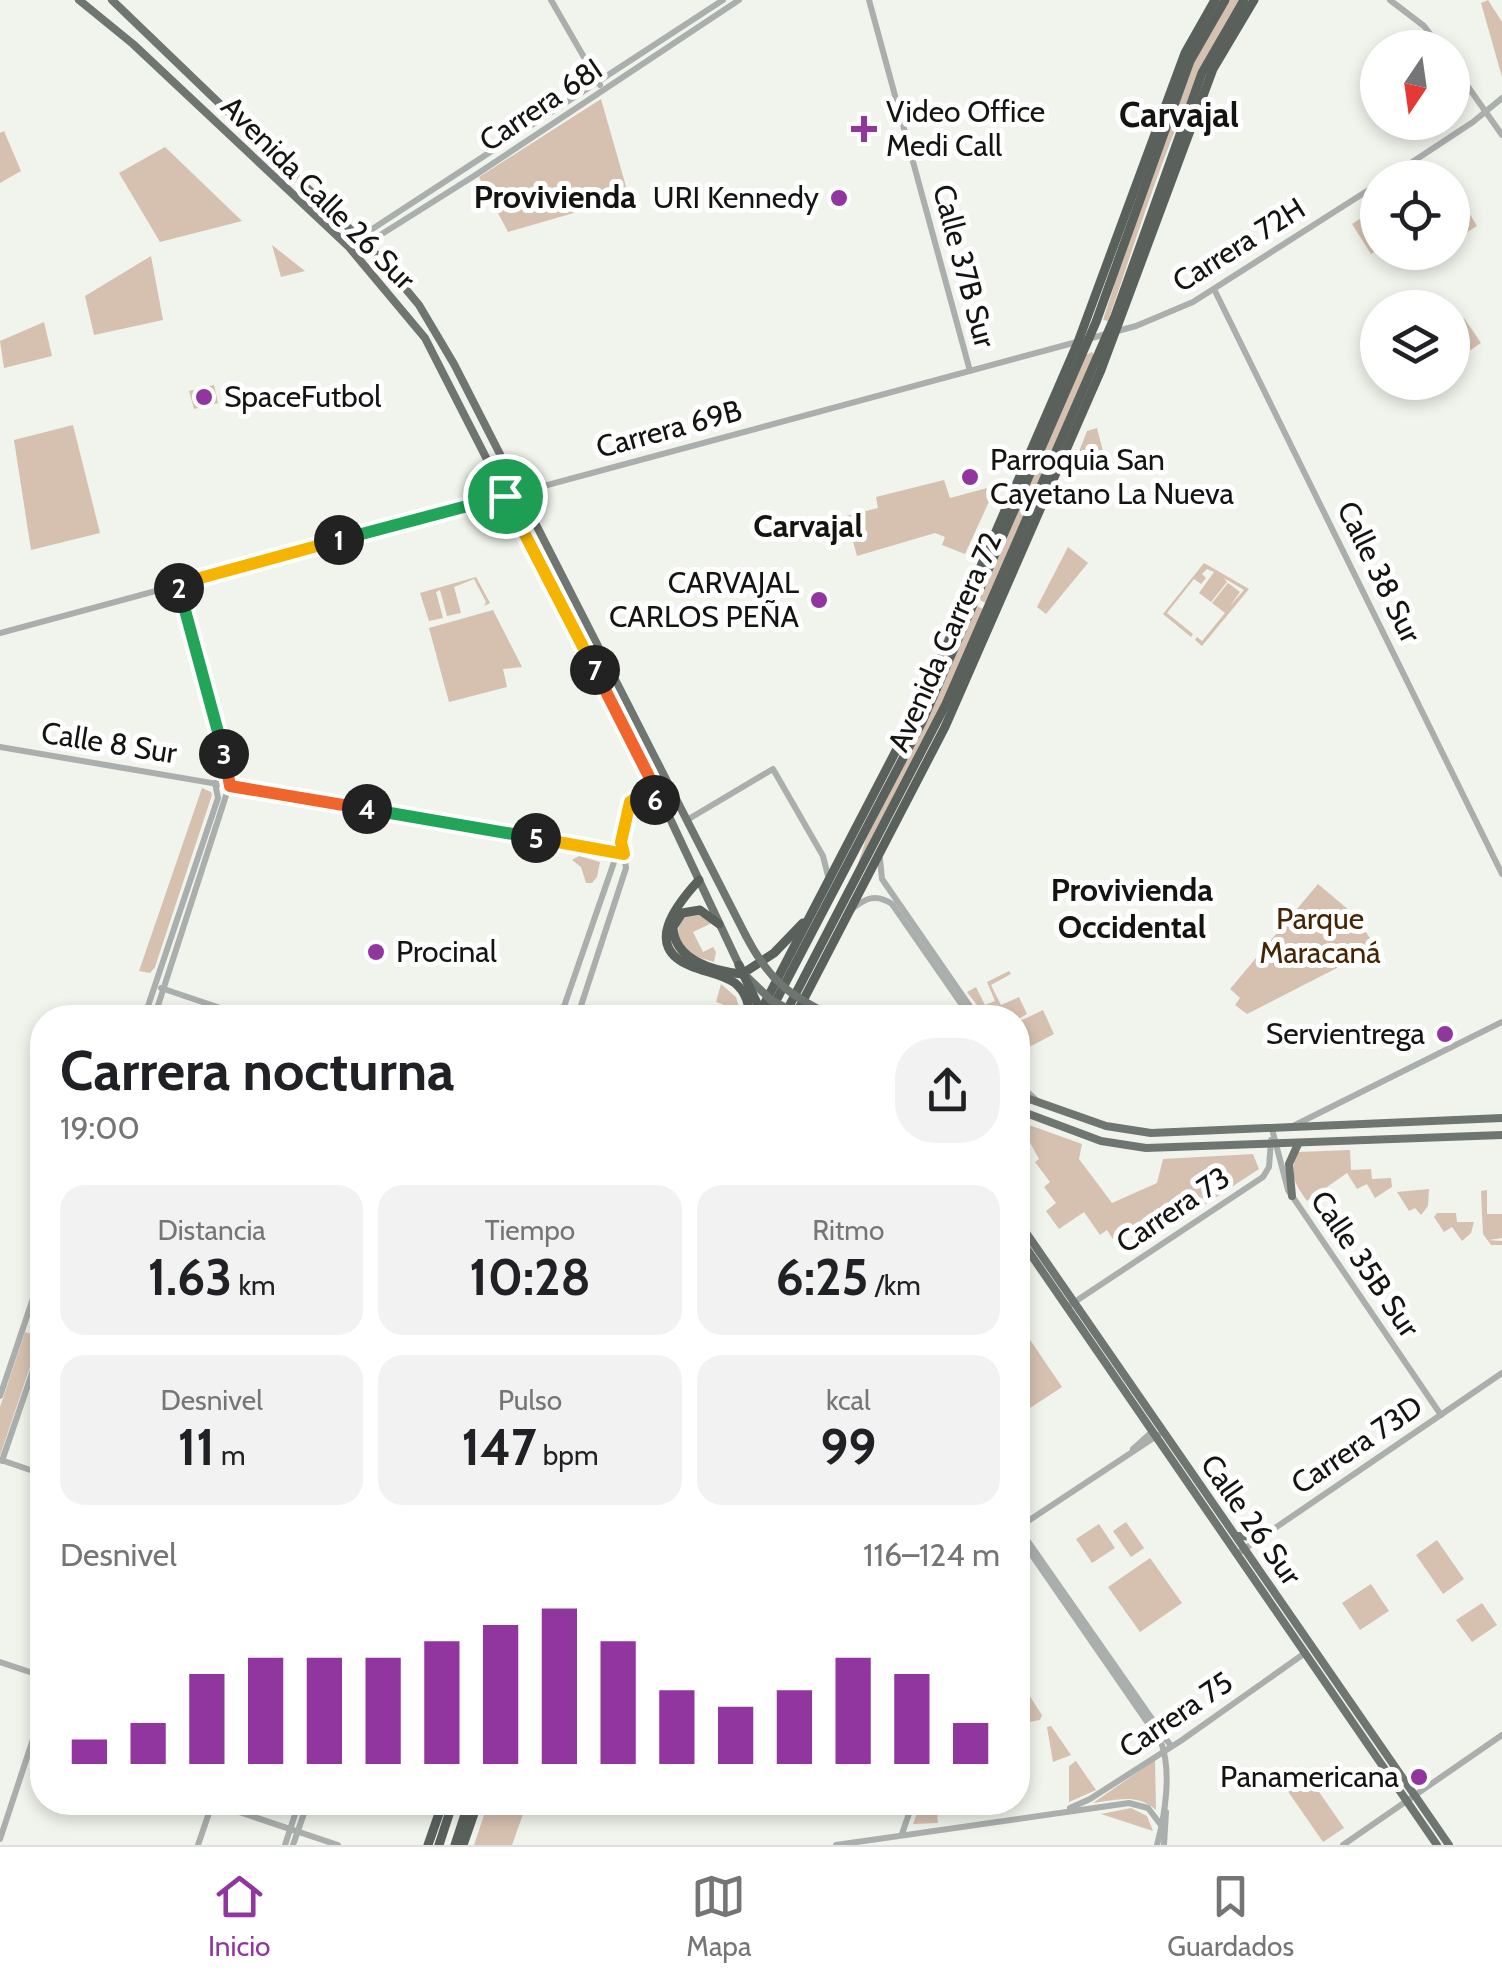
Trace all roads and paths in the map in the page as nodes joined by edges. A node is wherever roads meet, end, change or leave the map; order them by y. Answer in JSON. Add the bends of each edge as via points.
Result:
{"nodes":[{"id":1,"x":80,"y":0,"type":"edge"},
{"id":2,"x":115,"y":0,"type":"edge"},
{"id":3,"x":551,"y":0,"type":"edge"},
{"id":4,"x":723,"y":0,"type":"edge"},
{"id":5,"x":739,"y":0,"type":"edge"},
{"id":6,"x":869,"y":0,"type":"edge"},
{"id":7,"x":1216,"y":0,"type":"edge"},
{"id":8,"x":1225,"y":0,"type":"edge"},
{"id":9,"x":1244,"y":0,"type":"edge"},
{"id":10,"x":1254,"y":0,"type":"edge"},
{"id":11,"x":1390,"y":0,"type":"edge"},
{"id":12,"x":1427,"y":30,"type":"edge"},
{"id":13,"x":185,"y":70,"type":"junction"},
{"id":14,"x":601,"y":86,"type":"junction"},
{"id":15,"x":1470,"y":90,"type":"edge"},
{"id":16,"x":1502,"y":98,"type":"edge"},
{"id":17,"x":1485,"y":111,"type":"junction"},
{"id":18,"x":1502,"y":135,"type":"edge"},
{"id":19,"x":1415,"y":160,"type":"edge"},
{"id":20,"x":1360,"y":196,"type":"edge"},
{"id":21,"x":1130,"y":222,"type":"junction"},
{"id":22,"x":1120,"y":230,"type":"junction"},
{"id":23,"x":363,"y":240,"type":"junction"},
{"id":24,"x":1214,"y":289,"type":"junction"},
{"id":25,"x":1112,"y":333,"type":"junction"},
{"id":26,"x":1084,"y":340,"type":"junction"},
{"id":27,"x":970,"y":371,"type":"junction"},
{"id":28,"x":519,"y":492,"type":"junction"},
{"id":29,"x":505,"y":496,"type":"junction"},
{"id":30,"x":1040,"y":512,"type":"junction"},
{"id":31,"x":1023,"y":530,"type":"junction"},
{"id":32,"x":1003,"y":538,"type":"junction"},
{"id":33,"x":986,"y":552,"type":"junction"},
{"id":34,"x":178,"y":584,"type":"junction"},
{"id":35,"x":0,"y":633,"type":"edge"},
{"id":36,"x":916,"y":714,"type":"junction"},
{"id":37,"x":0,"y":747,"type":"edge"},
{"id":38,"x":909,"y":749,"type":"junction"},
{"id":39,"x":924,"y":752,"type":"junction"},
{"id":40,"x":215,"y":783,"type":"junction"},
{"id":41,"x":916,"y":785,"type":"junction"},
{"id":42,"x":230,"y":786,"type":"junction"},
{"id":43,"x":666,"y":810,"type":"junction"},
{"id":44,"x":877,"y":810,"type":"junction"},
{"id":45,"x":893,"y":811,"type":"junction"},
{"id":46,"x":686,"y":820,"type":"junction"},
{"id":47,"x":856,"y":830,"type":"junction"},
{"id":48,"x":891,"y":832,"type":"junction"},
{"id":49,"x":881,"y":852,"type":"junction"},
{"id":50,"x":621,"y":853,"type":"junction"},
{"id":51,"x":1502,"y":874,"type":"edge"},
{"id":52,"x":699,"y":880,"type":"junction"},
{"id":53,"x":829,"y":881,"type":"junction"},
{"id":54,"x":850,"y":911,"type":"junction"},
{"id":55,"x":812,"y":914,"type":"junction"},
{"id":56,"x":719,"y":924,"type":"junction"},
{"id":57,"x":922,"y":942,"type":"junction"},
{"id":58,"x":739,"y":965,"type":"junction"},
{"id":59,"x":155,"y":986,"type":"junction"},
{"id":60,"x":164,"y":989,"type":"junction"},
{"id":61,"x":148,"y":1005,"type":"edge"},
{"id":62,"x":158,"y":1005,"type":"edge"},
{"id":63,"x":211,"y":1005,"type":"edge"},
{"id":64,"x":565,"y":1005,"type":"edge"},
{"id":65,"x":580,"y":1005,"type":"edge"},
{"id":66,"x":751,"y":1005,"type":"edge"},
{"id":67,"x":754,"y":1005,"type":"edge"},
{"id":68,"x":766,"y":1005,"type":"edge"},
{"id":69,"x":766,"y":1005,"type":"edge"},
{"id":70,"x":782,"y":1005,"type":"edge"},
{"id":71,"x":791,"y":1005,"type":"edge"},
{"id":72,"x":801,"y":1005,"type":"edge"},
{"id":73,"x":810,"y":1005,"type":"edge"},
{"id":74,"x":965,"y":1005,"type":"edge"},
{"id":75,"x":1502,"y":1022,"type":"edge"},
{"id":76,"x":1030,"y":1094,"type":"edge"},
{"id":77,"x":1030,"y":1100,"type":"edge"},
{"id":78,"x":1041,"y":1104,"type":"junction"},
{"id":79,"x":1030,"y":1114,"type":"edge"},
{"id":80,"x":1502,"y":1118,"type":"edge"},
{"id":81,"x":1288,"y":1128,"type":"junction"},
{"id":82,"x":1272,"y":1129,"type":"junction"},
{"id":83,"x":1502,"y":1135,"type":"edge"},
{"id":84,"x":1298,"y":1143,"type":"junction"},
{"id":85,"x":1273,"y":1144,"type":"junction"},
{"id":86,"x":1292,"y":1196,"type":"junction"},
{"id":87,"x":1030,"y":1240,"type":"edge"},
{"id":88,"x":1030,"y":1252,"type":"edge"},
{"id":89,"x":1070,"y":1305,"type":"junction"},
{"id":90,"x":30,"y":1307,"type":"edge"},
{"id":91,"x":1502,"y":1373,"type":"edge"},
{"id":92,"x":30,"y":1378,"type":"edge"},
{"id":93,"x":0,"y":1396,"type":"edge"},
{"id":94,"x":1441,"y":1415,"type":"junction"},
{"id":95,"x":1157,"y":1431,"type":"junction"},
{"id":96,"x":1,"y":1460,"type":"edge"},
{"id":97,"x":30,"y":1470,"type":"edge"},
{"id":98,"x":1030,"y":1521,"type":"edge"},
{"id":99,"x":1236,"y":1536,"type":"junction"},
{"id":100,"x":1262,"y":1537,"type":"junction"},
{"id":101,"x":1030,"y":1546,"type":"edge"},
{"id":102,"x":1241,"y":1552,"type":"junction"},
{"id":103,"x":1309,"y":1650,"type":"junction"},
{"id":104,"x":0,"y":1662,"type":"edge"},
{"id":105,"x":30,"y":1672,"type":"edge"},
{"id":106,"x":1502,"y":1736,"type":"edge"},
{"id":107,"x":30,"y":1748,"type":"edge"},
{"id":108,"x":1168,"y":1748,"type":"junction"},
{"id":109,"x":1411,"y":1798,"type":"junction"},
{"id":110,"x":1164,"y":1806,"type":"junction"},
{"id":111,"x":1060,"y":1812,"type":"junction"},
{"id":112,"x":208,"y":1815,"type":"edge"},
{"id":113,"x":248,"y":1815,"type":"edge"},
{"id":114,"x":297,"y":1815,"type":"edge"},
{"id":115,"x":302,"y":1815,"type":"edge"},
{"id":116,"x":438,"y":1815,"type":"edge"},
{"id":117,"x":449,"y":1815,"type":"edge"},
{"id":118,"x":465,"y":1815,"type":"edge"},
{"id":119,"x":474,"y":1815,"type":"edge"},
{"id":120,"x":909,"y":1815,"type":"edge"},
{"id":121,"x":1161,"y":1826,"type":"junction"},
{"id":122,"x":294,"y":1830,"type":"junction"},
{"id":123,"x":902,"y":1835,"type":"junction"},
{"id":124,"x":0,"y":1839,"type":"edge"},
{"id":125,"x":198,"y":1845,"type":"edge"},
{"id":126,"x":285,"y":1845,"type":"edge"},
{"id":127,"x":294,"y":1845,"type":"edge"},
{"id":128,"x":338,"y":1845,"type":"edge"},
{"id":129,"x":428,"y":1845,"type":"edge"},
{"id":130,"x":439,"y":1845,"type":"edge"},
{"id":131,"x":455,"y":1845,"type":"edge"},
{"id":132,"x":464,"y":1845,"type":"edge"},
{"id":133,"x":836,"y":1845,"type":"edge"},
{"id":134,"x":1160,"y":1845,"type":"edge"},
{"id":135,"x":1343,"y":1845,"type":"edge"},
{"id":136,"x":1438,"y":1845,"type":"edge"},
{"id":137,"x":1449,"y":1845,"type":"edge"}],
"edges":[{"from":1,"to":29,"type":"main road","name":"Avenida Calle 26 Sur","via":[[348,246],[406,312]]},
{"from":2,"to":13,"type":"main road"},
{"from":2,"to":13,"type":"main road","name":"Avenida Calle 26 Sur"},
{"from":3,"to":14,"type":"street"},
{"from":4,"to":14,"type":"street","name":"Carrera 68I"},
{"from":5,"to":14,"type":"street","name":"Carrera 68I"},
{"from":6,"to":27,"type":"street","name":"Calle 37B Sur"},
{"from":7,"to":22,"type":"highway","name":"Avenida Carrera 72","via":[[1185,53]]},
{"from":8,"to":21,"type":"highway","name":"Avenida Carrera 72","via":[[1190,61]]},
{"from":9,"to":25,"type":"highway","name":"Avenida Carrera 72","via":[[1197,84]]},
{"from":10,"to":25,"type":"highway","name":"Avenida Carrera 72","via":[[1208,80]]},
{"from":11,"to":12,"type":"street"},
{"from":13,"to":23,"type":"main road","name":"Avenida Calle 26 Sur"},
{"from":14,"to":23,"type":"street","name":"Carrera 68I"},
{"from":15,"to":17,"type":"street"},
{"from":16,"to":17,"type":"street"},
{"from":17,"to":18,"type":"street"},
{"from":17,"to":19,"type":"street"},
{"from":20,"to":24,"type":"street","name":"Carrera 72H"},
{"from":21,"to":22,"type":"highway"},
{"from":21,"to":26,"type":"highway","name":"Avenida Carrera 72"},
{"from":22,"to":26,"type":"highway","name":"Avenida Carrera 72"},
{"from":23,"to":28,"type":"main road","name":"Avenida Calle 26 Sur","via":[[429,321]]},
{"from":24,"to":25,"type":"street","name":"Carrera 72H","via":[[1174,312]]},
{"from":24,"to":51,"type":"street","name":"Calle 38 Sur"},
{"from":25,"to":26,"type":"street","name":"Carrera 69B"},
{"from":25,"to":30,"type":"highway","name":"Avenida Carrera 72"},
{"from":25,"to":31,"type":"highway","name":"Avenida Carrera 72"},
{"from":26,"to":27,"type":"street","name":"Carrera 69B"},
{"from":26,"to":32,"type":"highway","name":"Avenida Carrera 72"},
{"from":26,"to":33,"type":"highway","name":"Avenida Carrera 72"},
{"from":27,"to":28,"type":"street","name":"Carrera 69B"},
{"from":28,"to":29,"type":"street","name":"Carrera 69B"},
{"from":28,"to":46,"type":"main road","name":"Avenida Calle 26 Sur"},
{"from":29,"to":34,"type":"street","name":"Carrera 69B"},
{"from":29,"to":43,"type":"main road","name":"Avenida Calle 26 Sur"},
{"from":30,"to":31,"type":"highway"},
{"from":30,"to":41,"type":"highway","name":"Avenida Carrera 72"},
{"from":31,"to":39,"type":"highway","name":"Avenida Carrera 72"},
{"from":32,"to":33,"type":"highway"},
{"from":32,"to":38,"type":"highway","name":"Avenida Carrera 72"},
{"from":33,"to":36,"type":"highway","name":"Avenida Carrera 72"},
{"from":34,"to":35,"type":"street","name":"Carrera 69B"},
{"from":34,"to":42,"type":"street"},
{"from":36,"to":38,"type":"highway"},
{"from":36,"to":47,"type":"highway","name":"Avenida Carrera 72"},
{"from":37,"to":40,"type":"street","name":"Calle 8 Sur"},
{"from":38,"to":44,"type":"highway","name":"Avenida Carrera 72"},
{"from":39,"to":41,"type":"highway"},
{"from":39,"to":45,"type":"highway","name":"Avenida Carrera 72"},
{"from":40,"to":42,"type":"street","name":"Calle 8 Sur"},
{"from":40,"to":59,"type":"street","via":[[218,798]]},
{"from":41,"to":48,"type":"highway","name":"Avenida Carrera 72"},
{"from":42,"to":50,"type":"street","name":"Calle 8 Sur"},
{"from":42,"to":60,"type":"street"},
{"from":43,"to":50,"type":"street","via":[[646,795],[632,799]]},
{"from":43,"to":52,"type":"main road","name":"Avenida Calle 26 Sur"},
{"from":44,"to":47,"type":"highway"},
{"from":44,"to":68,"type":"highway","name":"Avenida Carrera 72"},
{"from":45,"to":48,"type":"highway"},
{"from":45,"to":71,"type":"highway","name":"Avenida Carrera 72"},
{"from":46,"to":53,"type":"street","via":[[773,769],[823,856]]},
{"from":46,"to":73,"type":"main road","name":"Avenida Calle 26 Sur","bridge":true,"via":[[762,966]]},
{"from":47,"to":53,"type":"highway","name":"Avenida Carrera 72"},
{"from":48,"to":49,"type":"highway","name":"Avenida Carrera 72"},
{"from":49,"to":54,"type":"highway","name":"Avenida Carrera 72"},
{"from":49,"to":57,"type":"street","via":[[882,879]]},
{"from":50,"to":64,"type":"street"},
{"from":50,"to":65,"type":"street","via":[[626,868]]},
{"from":52,"to":56,"type":"main road","name":"Avenida Calle 26 Sur"},
{"from":52,"to":66,"type":"highway","via":[[668,920],[670,951],[734,982]]},
{"from":53,"to":55,"type":"highway","name":"Avenida Carrera 72"},
{"from":54,"to":57,"type":"street","via":[[881,898]]},
{"from":54,"to":72,"type":"highway","name":"Avenida Carrera 72"},
{"from":55,"to":56,"type":"highway","via":[[742,974],[694,960],[677,946],[673,927],[682,913],[700,910]]},
{"from":55,"to":69,"type":"highway","name":"Avenida Carrera 72"},
{"from":56,"to":58,"type":"main road","name":"Avenida Calle 26 Sur"},
{"from":57,"to":74,"type":"street"},
{"from":58,"to":67,"type":"highway","bridge":true},
{"from":58,"to":70,"type":"main road","name":"Avenida Calle 26 Sur","bridge":true},
{"from":59,"to":60,"type":"street"},
{"from":59,"to":61,"type":"street"},
{"from":60,"to":62,"type":"street"},
{"from":60,"to":63,"type":"street"},
{"from":75,"to":81,"type":"street"},
{"from":76,"to":78,"type":"street"},
{"from":77,"to":78,"type":"main road"},
{"from":78,"to":82,"type":"main road","via":[[1136,1132]]},
{"from":79,"to":85,"type":"main road","via":[[1134,1147]]},
{"from":80,"to":81,"type":"main road"},
{"from":81,"to":82,"type":"main road"},
{"from":82,"to":85,"type":"street","name":"Carrera 73"},
{"from":83,"to":84,"type":"main road"},
{"from":84,"to":85,"type":"main road"},
{"from":84,"to":86,"type":"main road","via":[[1288,1164]]},
{"from":85,"to":86,"type":"street","name":"Calle 35B Sur"},
{"from":85,"to":89,"type":"street","name":"Carrera 73","via":[[1263,1177]]},
{"from":86,"to":94,"type":"street","name":"Calle 35B Sur"},
{"from":87,"to":89,"type":"main road","name":"Calle 26 Sur"},
{"from":88,"to":89,"type":"main road","name":"Calle 26 Sur"},
{"from":89,"to":95,"type":"main road","name":"Calle 26 Sur"},
{"from":90,"to":93,"type":"street"},
{"from":91,"to":94,"type":"street","name":"Carrera 73D"},
{"from":92,"to":96,"type":"street"},
{"from":94,"to":100,"type":"street","name":"Carrera 73D"},
{"from":95,"to":98,"type":"street"},
{"from":95,"to":99,"type":"main road","name":"Calle 26 Sur"},
{"from":95,"to":102,"type":"main road","name":"Calle 26 Sur"},
{"from":96,"to":97,"type":"street"},
{"from":99,"to":100,"type":"main road"},
{"from":99,"to":102,"type":"main road","name":"Calle 26 Sur"},
{"from":100,"to":102,"type":"street","name":"Carrera 73D"},
{"from":101,"to":108,"type":"street"},
{"from":102,"to":103,"type":"main road","name":"Calle 26 Sur"},
{"from":103,"to":108,"type":"street","name":"Carrera 75"},
{"from":103,"to":109,"type":"main road","name":"Calle 26 Sur"},
{"from":104,"to":105,"type":"street"},
{"from":106,"to":109,"type":"street"},
{"from":107,"to":124,"type":"street"},
{"from":108,"to":110,"type":"street"},
{"from":108,"to":111,"type":"street","name":"Carrera 75"},
{"from":109,"to":135,"type":"street"},
{"from":109,"to":136,"type":"main road","name":"Calle 26 Sur"},
{"from":109,"to":137,"type":"main road","name":"Calle 26 Sur"},
{"from":110,"to":121,"type":"street"},
{"from":110,"to":134,"type":"street"},
{"from":111,"to":121,"type":"street","via":[[1134,1803]]},
{"from":111,"to":123,"type":"street"},
{"from":112,"to":125,"type":"street"},
{"from":113,"to":122,"type":"street"},
{"from":114,"to":122,"type":"street"},
{"from":115,"to":122,"type":"street"},
{"from":116,"to":129,"type":"highway"},
{"from":117,"to":130,"type":"highway"},
{"from":118,"to":131,"type":"highway"},
{"from":119,"to":132,"type":"highway"},
{"from":120,"to":123,"type":"street"},
{"from":121,"to":134,"type":"street"},
{"from":122,"to":126,"type":"street"},
{"from":122,"to":127,"type":"street"},
{"from":122,"to":128,"type":"street"},
{"from":123,"to":133,"type":"street"}]}
